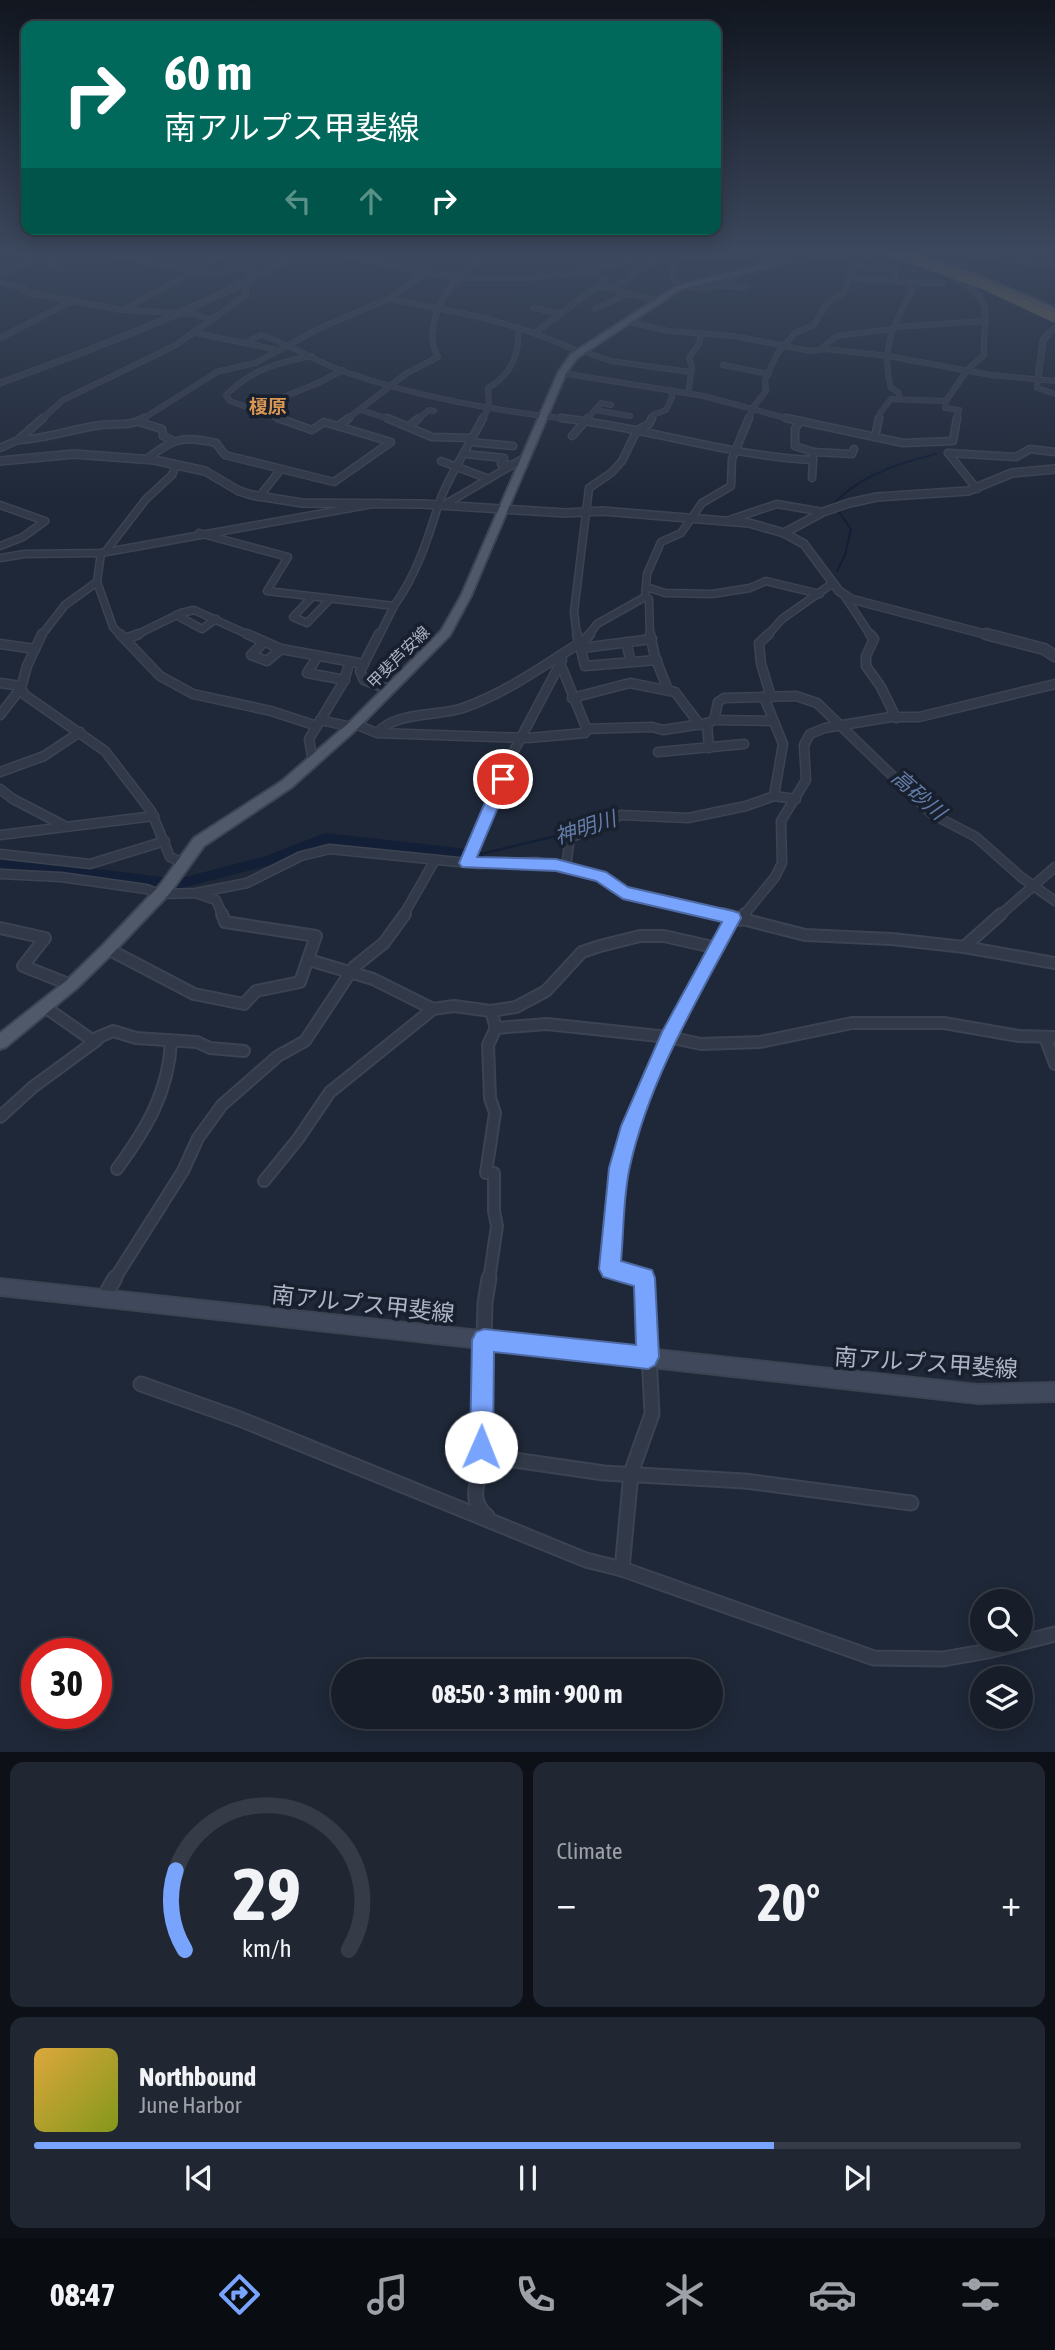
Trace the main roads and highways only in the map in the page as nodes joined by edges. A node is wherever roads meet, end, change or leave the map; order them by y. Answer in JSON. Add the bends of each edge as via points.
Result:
{"nodes":[{"id":1,"x":606,"y":334,"type":"edge"},
{"id":2,"x":0,"y":1042,"type":"edge"},
{"id":3,"x":0,"y":1287,"type":"edge"},
{"id":4,"x":1055,"y":1392,"type":"edge"}],
"edges":[{"from":1,"to":2,"type":"main road","name":"甲斐芦安線","via":[[581,351],[562,373],[454,622],[432,650],[313,762],[270,796],[207,835],[108,949]]},
{"from":3,"to":4,"type":"main road","name":"南アルプス甲斐線","via":[[978,1394]]}]}
